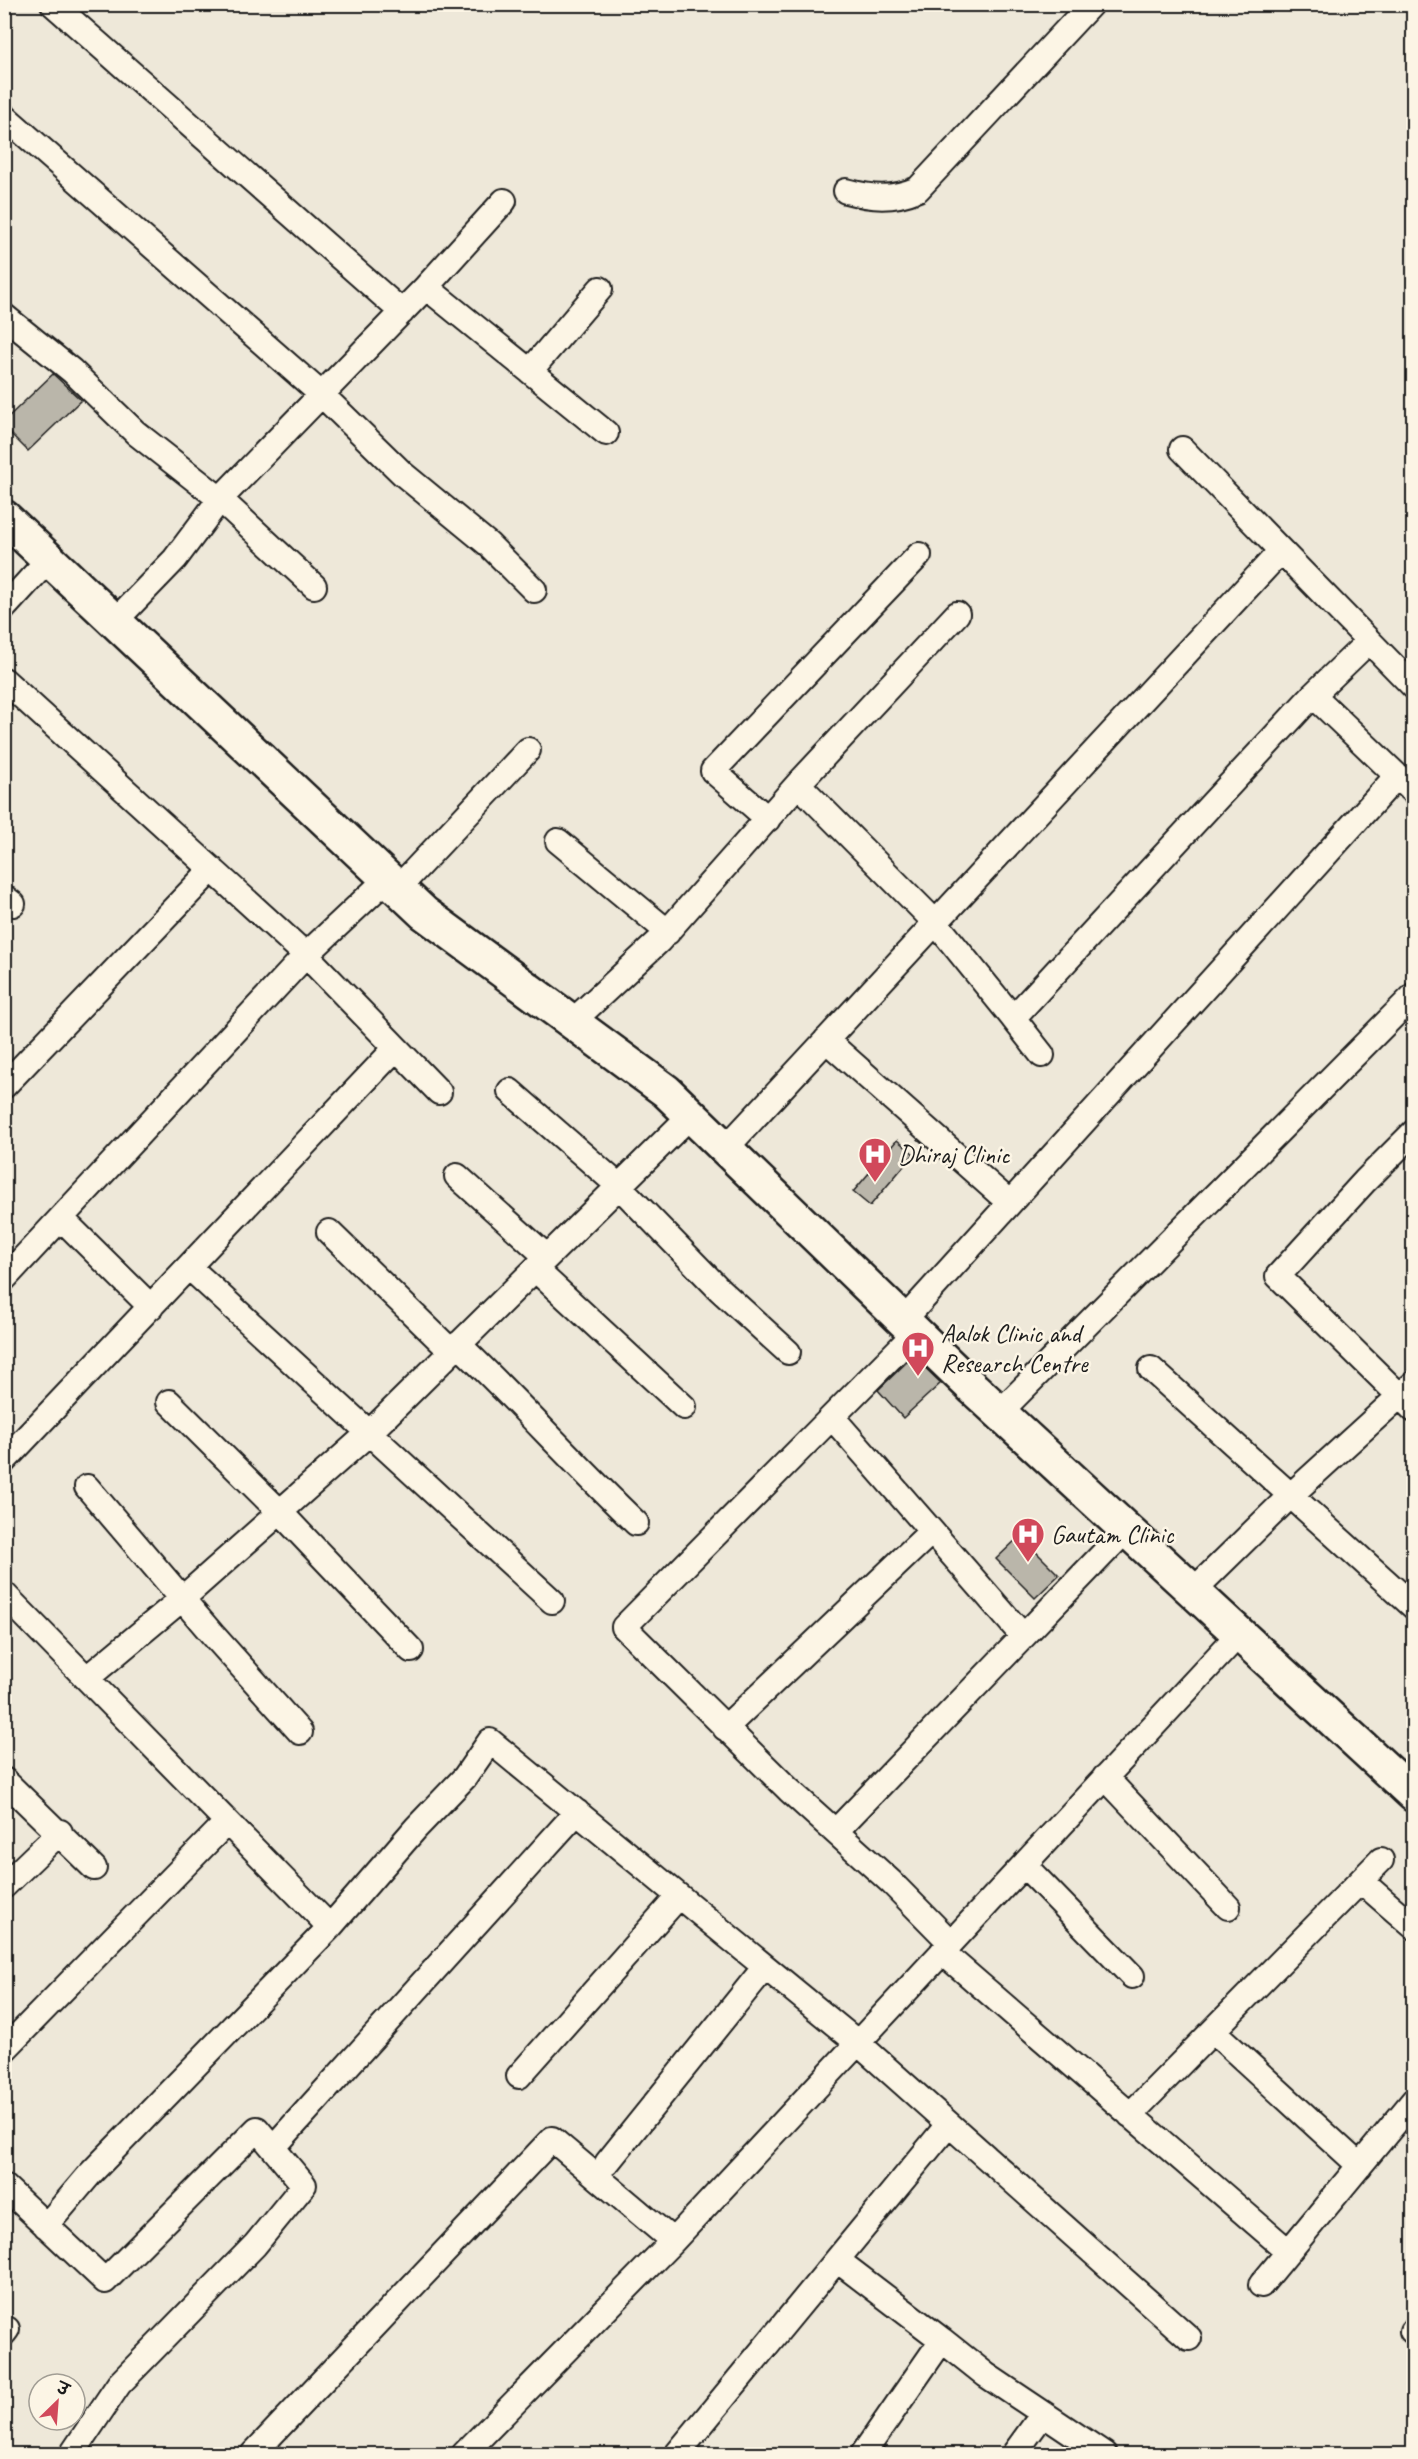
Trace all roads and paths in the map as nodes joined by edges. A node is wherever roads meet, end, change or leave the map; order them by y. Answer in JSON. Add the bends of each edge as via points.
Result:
{"nodes":[{"id":1,"x":53,"y":4,"type":"edge"},
{"id":2,"x":1091,"y":4,"type":"edge"},
{"id":3,"x":4,"y":116,"type":"edge"},
{"id":4,"x":846,"y":191,"type":"dead end"},
{"id":5,"x":504,"y":201,"type":"dead end"},
{"id":6,"x":426,"y":287,"type":"junction"},
{"id":7,"x":600,"y":289,"type":"dead end"},
{"id":8,"x":402,"y":312,"type":"junction"},
{"id":9,"x":4,"y":316,"type":"edge"},
{"id":10,"x":530,"y":371,"type":"junction"},
{"id":11,"x":321,"y":394,"type":"junction"},
{"id":12,"x":606,"y":433,"type":"dead end"},
{"id":13,"x":1182,"y":449,"type":"dead end"},
{"id":14,"x":220,"y":499,"type":"junction"},
{"id":15,"x":4,"y":517,"type":"edge"},
{"id":16,"x":1281,"y":551,"type":"junction"},
{"id":17,"x":919,"y":555,"type":"dead end"},
{"id":18,"x":49,"y":559,"type":"junction"},
{"id":19,"x":314,"y":586,"type":"dead end"},
{"id":20,"x":534,"y":590,"type":"dead end"},
{"id":21,"x":4,"y":608,"type":"edge"},
{"id":22,"x":957,"y":614,"type":"dead end"},
{"id":23,"x":115,"y":621,"type":"junction"},
{"id":24,"x":1369,"y":641,"type":"junction"},
{"id":25,"x":4,"y":680,"type":"edge"},
{"id":26,"x":1413,"y":687,"type":"edge"},
{"id":27,"x":1313,"y":695,"type":"junction"},
{"id":28,"x":528,"y":750,"type":"dead end"},
{"id":29,"x":798,"y":784,"type":"junction"},
{"id":30,"x":1405,"y":784,"type":"edge"},
{"id":31,"x":768,"y":819,"type":"junction"},
{"id":32,"x":558,"y":841,"type":"dead end"},
{"id":33,"x":212,"y":869,"type":"junction"},
{"id":34,"x":393,"y":883,"type":"junction"},
{"id":35,"x":936,"y":923,"type":"junction"},
{"id":36,"x":668,"y":932,"type":"junction"},
{"id":37,"x":306,"y":956,"type":"junction"},
{"id":38,"x":1413,"y":995,"type":"edge"},
{"id":39,"x":1013,"y":1018,"type":"junction"},
{"id":40,"x":572,"y":1022,"type":"junction"},
{"id":41,"x":826,"y":1040,"type":"junction"},
{"id":42,"x":396,"y":1048,"type":"junction"},
{"id":43,"x":1042,"y":1055,"type":"dead end"},
{"id":44,"x":4,"y":1086,"type":"edge"},
{"id":45,"x":510,"y":1091,"type":"dead end"},
{"id":46,"x":439,"y":1092,"type":"dead end"},
{"id":47,"x":691,"y":1115,"type":"junction"},
{"id":48,"x":1413,"y":1132,"type":"edge"},
{"id":49,"x":725,"y":1149,"type":"junction"},
{"id":50,"x":457,"y":1176,"type":"dead end"},
{"id":51,"x":619,"y":1186,"type":"junction"},
{"id":52,"x":1010,"y":1203,"type":"junction"},
{"id":53,"x":62,"y":1218,"type":"junction"},
{"id":54,"x":329,"y":1232,"type":"dead end"},
{"id":55,"x":541,"y":1263,"type":"junction"},
{"id":56,"x":189,"y":1267,"type":"junction"},
{"id":57,"x":4,"y":1279,"type":"edge"},
{"id":58,"x":151,"y":1307,"type":"junction"},
{"id":59,"x":909,"y":1327,"type":"junction"},
{"id":60,"x":455,"y":1348,"type":"junction"},
{"id":61,"x":788,"y":1352,"type":"dead end"},
{"id":62,"x":1152,"y":1369,"type":"dead end"},
{"id":63,"x":1409,"y":1397,"type":"edge"},
{"id":64,"x":169,"y":1402,"type":"dead end"},
{"id":65,"x":684,"y":1407,"type":"dead end"},
{"id":66,"x":999,"y":1413,"type":"junction"},
{"id":67,"x":832,"y":1417,"type":"junction"},
{"id":68,"x":369,"y":1433,"type":"junction"},
{"id":69,"x":4,"y":1461,"type":"edge"},
{"id":70,"x":87,"y":1487,"type":"dead end"},
{"id":71,"x":1291,"y":1495,"type":"junction"},
{"id":72,"x":279,"y":1511,"type":"junction"},
{"id":73,"x":636,"y":1523,"type":"dead end"},
{"id":74,"x":1126,"y":1530,"type":"junction"},
{"id":75,"x":931,"y":1532,"type":"junction"},
{"id":76,"x":1193,"y":1592,"type":"junction"},
{"id":77,"x":4,"y":1594,"type":"edge"},
{"id":78,"x":183,"y":1599,"type":"junction"},
{"id":79,"x":552,"y":1601,"type":"dead end"},
{"id":80,"x":1413,"y":1607,"type":"edge"},
{"id":81,"x":1239,"y":1634,"type":"junction"},
{"id":82,"x":1023,"y":1636,"type":"junction"},
{"id":83,"x":411,"y":1650,"type":"dead end"},
{"id":84,"x":87,"y":1678,"type":"junction"},
{"id":85,"x":725,"y":1728,"type":"junction"},
{"id":86,"x":300,"y":1732,"type":"dead end"},
{"id":87,"x":1106,"y":1777,"type":"junction"},
{"id":88,"x":4,"y":1780,"type":"edge"},
{"id":89,"x":1413,"y":1795,"type":"edge"},
{"id":90,"x":577,"y":1812,"type":"junction"},
{"id":91,"x":227,"y":1822,"type":"junction"},
{"id":92,"x":836,"y":1831,"type":"junction"},
{"id":93,"x":60,"y":1832,"type":"junction"},
{"id":94,"x":1381,"y":1860,"type":"dead end"},
{"id":95,"x":1024,"y":1865,"type":"junction"},
{"id":96,"x":94,"y":1869,"type":"dead end"},
{"id":97,"x":1361,"y":1881,"type":"junction"},
{"id":98,"x":4,"y":1886,"type":"edge"},
{"id":99,"x":679,"y":1896,"type":"junction"},
{"id":100,"x":1228,"y":1906,"type":"dead end"},
{"id":101,"x":330,"y":1927,"type":"junction"},
{"id":102,"x":1413,"y":1927,"type":"edge"},
{"id":103,"x":947,"y":1948,"type":"junction"},
{"id":104,"x":765,"y":1967,"type":"junction"},
{"id":105,"x":1132,"y":1976,"type":"dead end"},
{"id":106,"x":1213,"y":2031,"type":"junction"},
{"id":107,"x":858,"y":2043,"type":"junction"},
{"id":108,"x":4,"y":2050,"type":"edge"},
{"id":109,"x":519,"y":2076,"type":"dead end"},
{"id":110,"x":1413,"y":2100,"type":"edge"},
{"id":111,"x":1130,"y":2115,"type":"junction"},
{"id":112,"x":948,"y":2126,"type":"junction"},
{"id":113,"x":273,"y":2148,"type":"junction"},
{"id":114,"x":607,"y":2163,"type":"dead end"},
{"id":115,"x":1360,"y":2166,"type":"junction"},
{"id":116,"x":4,"y":2186,"type":"edge"},
{"id":117,"x":46,"y":2226,"type":"junction"},
{"id":118,"x":673,"y":2241,"type":"junction"},
{"id":119,"x":1287,"y":2251,"type":"junction"},
{"id":120,"x":837,"y":2260,"type":"junction"},
{"id":121,"x":1261,"y":2285,"type":"dead end"},
{"id":122,"x":1189,"y":2338,"type":"dead end"},
{"id":123,"x":942,"y":2340,"type":"junction"},
{"id":124,"x":1042,"y":2414,"type":"junction"},
{"id":125,"x":72,"y":2454,"type":"edge"},
{"id":126,"x":253,"y":2454,"type":"edge"},
{"id":127,"x":464,"y":2454,"type":"edge"},
{"id":128,"x":677,"y":2454,"type":"edge"},
{"id":129,"x":863,"y":2454,"type":"edge"},
{"id":130,"x":1014,"y":2454,"type":"edge"},
{"id":131,"x":1104,"y":2454,"type":"edge"}],
"edges":[{"from":1,"to":8,"type":"street"},
{"from":2,"to":4,"type":"street","via":[[918,189],[900,196],[871,198]]},
{"from":3,"to":11,"type":"street"},
{"from":5,"to":6,"type":"street"},
{"from":6,"to":8,"type":"street"},
{"from":6,"to":10,"type":"street"},
{"from":7,"to":10,"type":"street"},
{"from":8,"to":11,"type":"street"},
{"from":9,"to":14,"type":"street","via":[[72,371],[136,433]]},
{"from":10,"to":12,"type":"street"},
{"from":11,"to":14,"type":"street"},
{"from":11,"to":20,"type":"street","via":[[403,474],[488,544]]},
{"from":13,"to":16,"type":"street"},
{"from":14,"to":19,"type":"street"},
{"from":14,"to":23,"type":"street","via":[[175,560]]},
{"from":15,"to":18,"type":"street"},
{"from":16,"to":24,"type":"street"},
{"from":16,"to":35,"type":"street"},
{"from":17,"to":31,"type":"street","via":[[712,771]]},
{"from":18,"to":21,"type":"street"},
{"from":18,"to":23,"type":"street"},
{"from":22,"to":29,"type":"street"},
{"from":23,"to":34,"type":"street"},
{"from":24,"to":26,"type":"street"},
{"from":24,"to":27,"type":"street"},
{"from":25,"to":33,"type":"street"},
{"from":27,"to":30,"type":"street"},
{"from":27,"to":39,"type":"street"},
{"from":28,"to":34,"type":"street"},
{"from":29,"to":31,"type":"street"},
{"from":29,"to":35,"type":"street"},
{"from":30,"to":52,"type":"street"},
{"from":31,"to":36,"type":"street"},
{"from":32,"to":36,"type":"street"},
{"from":33,"to":37,"type":"street"},
{"from":33,"to":44,"type":"street"},
{"from":34,"to":37,"type":"street"},
{"from":34,"to":40,"type":"street","via":[[424,913]]},
{"from":35,"to":39,"type":"street"},
{"from":35,"to":41,"type":"street"},
{"from":36,"to":40,"type":"street"},
{"from":37,"to":42,"type":"street"},
{"from":37,"to":53,"type":"street"},
{"from":38,"to":66,"type":"street"},
{"from":39,"to":43,"type":"street"},
{"from":40,"to":47,"type":"street","via":[[666,1091]]},
{"from":41,"to":49,"type":"street"},
{"from":41,"to":52,"type":"street"},
{"from":42,"to":46,"type":"street"},
{"from":42,"to":56,"type":"street"},
{"from":45,"to":51,"type":"street"},
{"from":47,"to":49,"type":"street"},
{"from":47,"to":51,"type":"street"},
{"from":48,"to":63,"type":"street","via":[[1278,1275]]},
{"from":49,"to":59,"type":"street"},
{"from":50,"to":55,"type":"street"},
{"from":51,"to":55,"type":"street"},
{"from":51,"to":61,"type":"street","via":[[720,1290]]},
{"from":52,"to":59,"type":"street"},
{"from":53,"to":57,"type":"street"},
{"from":53,"to":58,"type":"street"},
{"from":54,"to":60,"type":"street"},
{"from":55,"to":60,"type":"street"},
{"from":55,"to":65,"type":"street"},
{"from":56,"to":58,"type":"street"},
{"from":56,"to":68,"type":"street"},
{"from":58,"to":69,"type":"street"},
{"from":59,"to":66,"type":"street"},
{"from":59,"to":67,"type":"street"},
{"from":60,"to":68,"type":"street"},
{"from":60,"to":73,"type":"street"},
{"from":62,"to":71,"type":"street"},
{"from":63,"to":71,"type":"street"},
{"from":64,"to":72,"type":"street"},
{"from":66,"to":74,"type":"street"},
{"from":67,"to":75,"type":"street"},
{"from":67,"to":85,"type":"street","via":[[624,1627]]},
{"from":68,"to":72,"type":"street"},
{"from":68,"to":79,"type":"street"},
{"from":70,"to":78,"type":"street"},
{"from":71,"to":76,"type":"street"},
{"from":71,"to":80,"type":"street"},
{"from":72,"to":78,"type":"street"},
{"from":72,"to":83,"type":"street"},
{"from":74,"to":76,"type":"street"},
{"from":74,"to":82,"type":"street"},
{"from":75,"to":82,"type":"street"},
{"from":75,"to":85,"type":"street"},
{"from":76,"to":81,"type":"street"},
{"from":77,"to":84,"type":"street"},
{"from":78,"to":84,"type":"street"},
{"from":78,"to":86,"type":"street"},
{"from":81,"to":87,"type":"street"},
{"from":81,"to":89,"type":"street"},
{"from":82,"to":92,"type":"street"},
{"from":84,"to":91,"type":"street"},
{"from":85,"to":92,"type":"street"},
{"from":87,"to":95,"type":"street"},
{"from":87,"to":100,"type":"street"},
{"from":88,"to":93,"type":"street"},
{"from":90,"to":99,"type":"street"},
{"from":90,"to":101,"type":"street","via":[[490,1741],[465,1777]]},
{"from":90,"to":113,"type":"street"},
{"from":91,"to":101,"type":"street"},
{"from":91,"to":108,"type":"street"},
{"from":92,"to":103,"type":"street"},
{"from":93,"to":96,"type":"street"},
{"from":93,"to":98,"type":"street"},
{"from":94,"to":97,"type":"street"},
{"from":95,"to":103,"type":"street"},
{"from":95,"to":105,"type":"street"},
{"from":97,"to":102,"type":"street"},
{"from":97,"to":106,"type":"street"},
{"from":99,"to":104,"type":"street"},
{"from":99,"to":109,"type":"street"},
{"from":101,"to":117,"type":"street","via":[[90,2174]]},
{"from":103,"to":107,"type":"street"},
{"from":103,"to":111,"type":"street"},
{"from":104,"to":107,"type":"street"},
{"from":104,"to":114,"type":"street"},
{"from":106,"to":111,"type":"street"},
{"from":106,"to":115,"type":"street"},
{"from":107,"to":112,"type":"street"},
{"from":107,"to":118,"type":"street"},
{"from":110,"to":115,"type":"street"},
{"from":111,"to":119,"type":"street"},
{"from":112,"to":120,"type":"street"},
{"from":112,"to":122,"type":"street"},
{"from":113,"to":117,"type":"street","via":[[257,2129],[105,2281]]},
{"from":113,"to":125,"type":"street","via":[[304,2185],[255,2245],[118,2384]]},
{"from":115,"to":119,"type":"street"},
{"from":116,"to":117,"type":"street"},
{"from":118,"to":126,"type":"street","via":[[552,2139]]},
{"from":118,"to":127,"type":"street"},
{"from":119,"to":121,"type":"street"},
{"from":120,"to":123,"type":"street"},
{"from":120,"to":128,"type":"street"},
{"from":123,"to":124,"type":"street"},
{"from":123,"to":129,"type":"street"},
{"from":124,"to":130,"type":"street"},
{"from":124,"to":131,"type":"street"}]}
